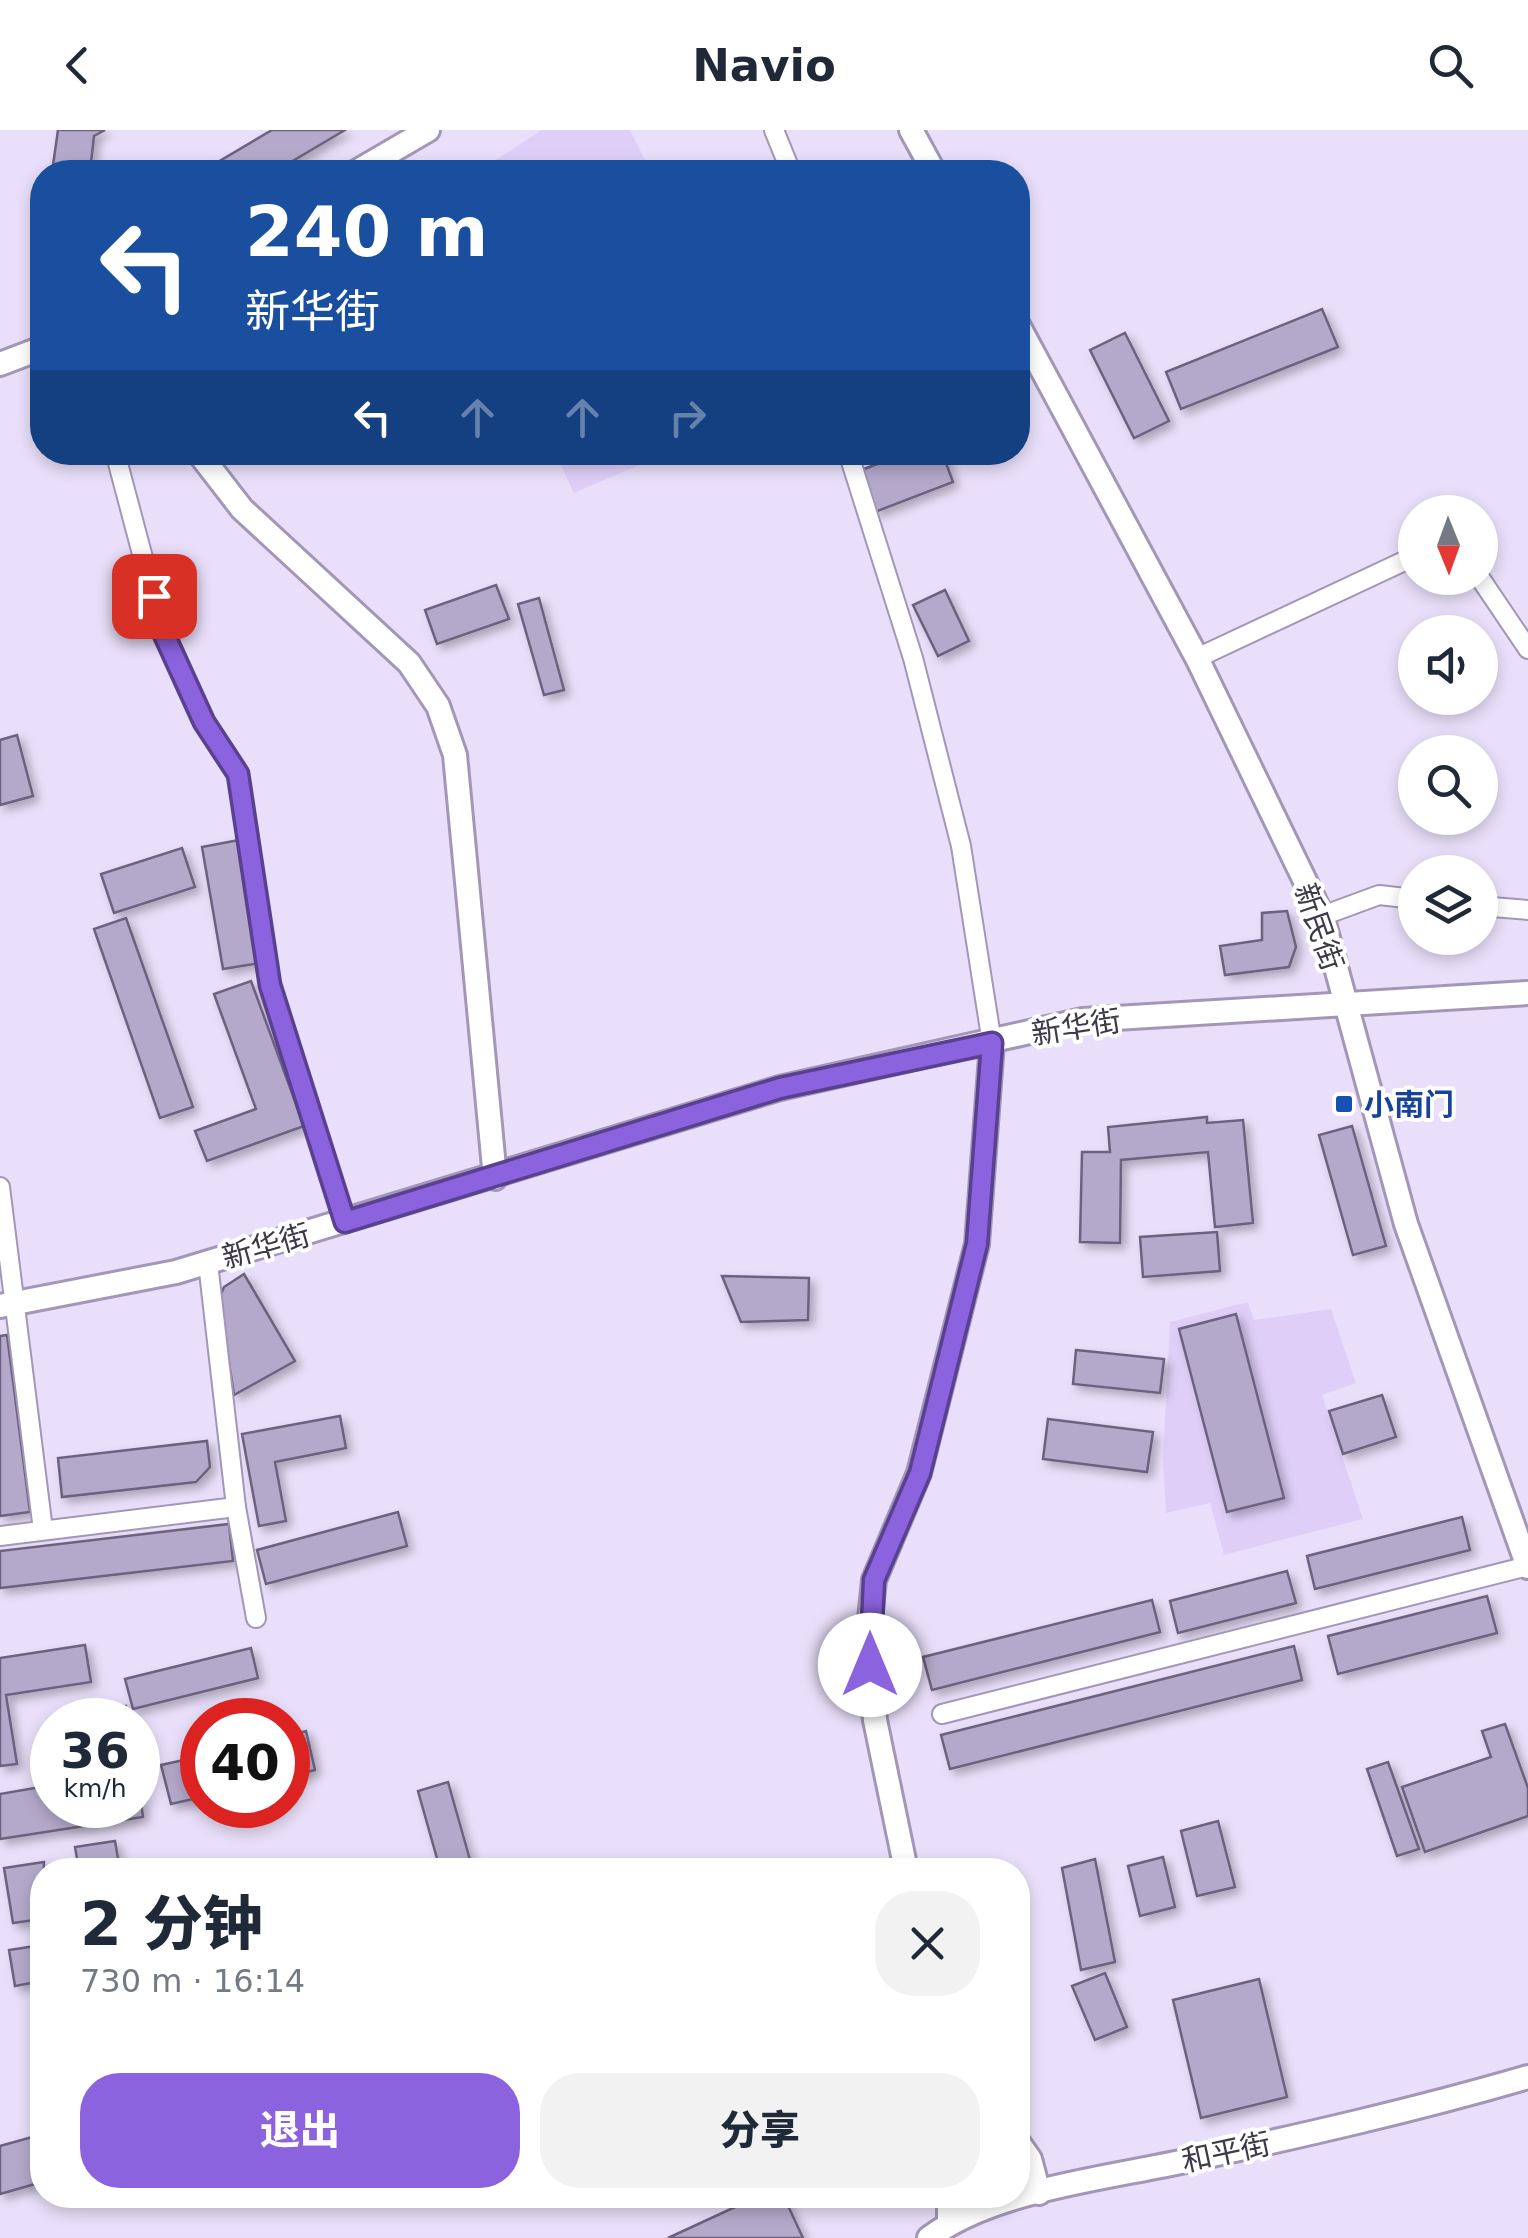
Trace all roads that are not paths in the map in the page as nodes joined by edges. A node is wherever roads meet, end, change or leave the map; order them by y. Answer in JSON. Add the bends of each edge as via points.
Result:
{"nodes":[{"id":1,"x":428,"y":130,"type":"edge"},
{"id":2,"x":774,"y":130,"type":"edge"},
{"id":3,"x":911,"y":130,"type":"edge"},
{"id":4,"x":377,"y":160,"type":"edge"},
{"id":5,"x":786,"y":160,"type":"edge"},
{"id":6,"x":927,"y":160,"type":"edge"},
{"id":7,"x":1030,"y":348,"type":"edge"},
{"id":8,"x":30,"y":353,"type":"edge"},
{"id":9,"x":0,"y":364,"type":"edge"},
{"id":10,"x":118,"y":465,"type":"edge"},
{"id":11,"x":208,"y":465,"type":"edge"},
{"id":12,"x":852,"y":465,"type":"edge"},
{"id":13,"x":1398,"y":564,"type":"edge"},
{"id":14,"x":1491,"y":595,"type":"edge"},
{"id":15,"x":1528,"y":649,"type":"edge"},
{"id":16,"x":1196,"y":658,"type":"junction"},
{"id":17,"x":1398,"y":897,"type":"edge"},
{"id":18,"x":1498,"y":908,"type":"edge"},
{"id":19,"x":1528,"y":910,"type":"edge"},
{"id":20,"x":1322,"y":916,"type":"junction"},
{"id":21,"x":1528,"y":993,"type":"edge"},
{"id":22,"x":1344,"y":1005,"type":"junction"},
{"id":23,"x":992,"y":1043,"type":"junction"},
{"id":24,"x":496,"y":1178,"type":"junction"},
{"id":25,"x":0,"y":1187,"type":"edge"},
{"id":26,"x":345,"y":1222,"type":"junction"},
{"id":27,"x":208,"y":1263,"type":"junction"},
{"id":28,"x":7,"y":1305,"type":"edge"},
{"id":29,"x":236,"y":1508,"type":"junction"},
{"id":30,"x":1520,"y":1522,"type":"edge"},
{"id":31,"x":43,"y":1530,"type":"junction"},
{"id":32,"x":0,"y":1536,"type":"edge"},
{"id":33,"x":1528,"y":1567,"type":"edge"},
{"id":34,"x":256,"y":1618,"type":"dead end"},
{"id":35,"x":942,"y":1714,"type":"dead end"},
{"id":36,"x":904,"y":1858,"type":"edge"},
{"id":37,"x":1528,"y":2078,"type":"edge"},
{"id":38,"x":1030,"y":2159,"type":"edge"},
{"id":39,"x":1040,"y":2193,"type":"junction"},
{"id":40,"x":1030,"y":2196,"type":"edge"},
{"id":41,"x":949,"y":2208,"type":"edge"},
{"id":42,"x":994,"y":2208,"type":"edge"},
{"id":43,"x":949,"y":2223,"type":"junction"},
{"id":44,"x":929,"y":2238,"type":"edge"}],
"edges":[{"from":1,"to":4,"type":"street"},
{"from":2,"to":5,"type":"street"},
{"from":3,"to":6,"type":"street"},
{"from":7,"to":16,"type":"street","name":"新民街"},
{"from":8,"to":9,"type":"street"},
{"from":10,"to":26,"type":"street","via":[[163,632],[204,722],[238,774],[270,985]]},
{"from":11,"to":24,"type":"street","via":[[242,509],[408,663],[438,706],[454,755]]},
{"from":12,"to":23,"type":"street","via":[[913,658],[961,846]]},
{"from":13,"to":16,"type":"street"},
{"from":14,"to":15,"type":"street"},
{"from":16,"to":20,"type":"street","name":"新民街"},
{"from":17,"to":20,"type":"street","via":[[1378,895]]},
{"from":18,"to":19,"type":"street"},
{"from":20,"to":22,"type":"street","name":"新民街"},
{"from":21,"to":22,"type":"street","name":"新华街"},
{"from":22,"to":23,"type":"street","name":"新华街","via":[[1083,1020]]},
{"from":22,"to":30,"type":"street","name":"新民街","via":[[1406,1224]]},
{"from":23,"to":24,"type":"street","name":"新华街","via":[[780,1088]]},
{"from":23,"to":36,"type":"street","via":[[977,1244],[920,1473],[874,1580],[868,1638],[875,1720]]},
{"from":24,"to":26,"type":"street","name":"新华街"},
{"from":25,"to":28,"type":"street"},
{"from":26,"to":27,"type":"street","name":"新华街"},
{"from":27,"to":28,"type":"street","name":"新华街"},
{"from":27,"to":29,"type":"street"},
{"from":28,"to":31,"type":"street"},
{"from":29,"to":31,"type":"street"},
{"from":29,"to":34,"type":"street"},
{"from":30,"to":33,"type":"street","name":"新民街"},
{"from":31,"to":32,"type":"street"},
{"from":33,"to":35,"type":"street"},
{"from":37,"to":39,"type":"street","name":"和平街"},
{"from":38,"to":39,"type":"street"},
{"from":39,"to":40,"type":"street","name":"和平街"},
{"from":41,"to":43,"type":"street"},
{"from":42,"to":43,"type":"street","name":"和平街"},
{"from":43,"to":44,"type":"street","name":"和平街"}]}
